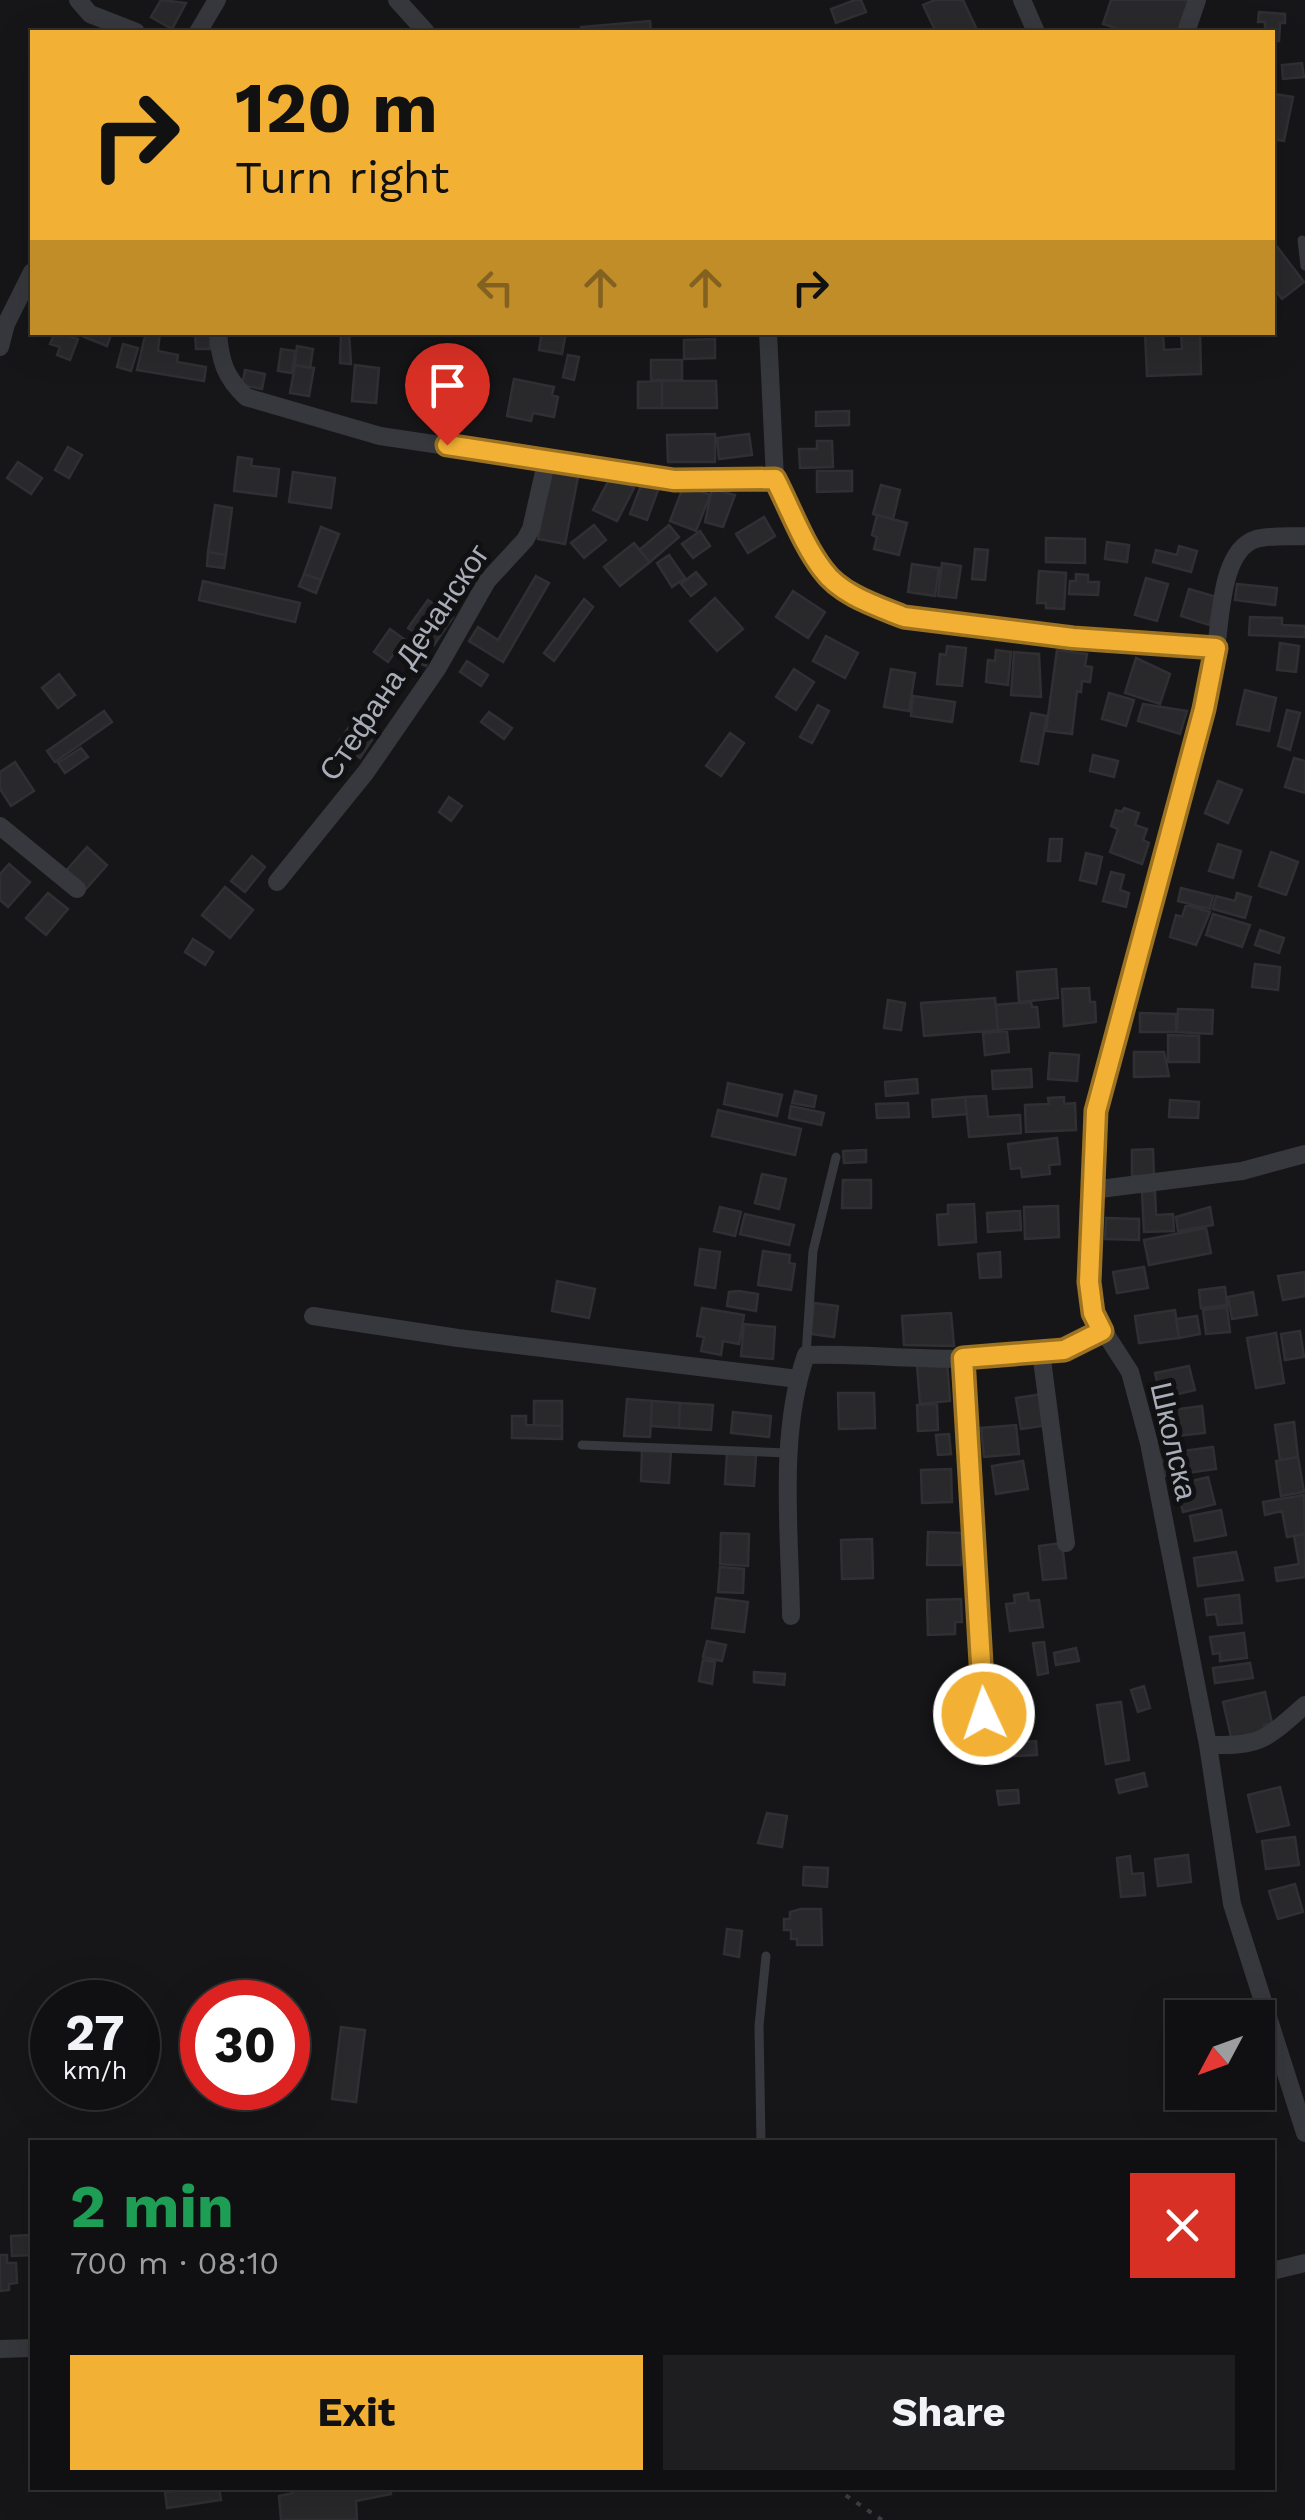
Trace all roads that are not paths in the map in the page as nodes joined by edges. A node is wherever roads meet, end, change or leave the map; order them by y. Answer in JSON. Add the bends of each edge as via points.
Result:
{"nodes":[{"id":1,"x":78,"y":0,"type":"edge"},
{"id":2,"x":217,"y":0,"type":"edge"},
{"id":3,"x":397,"y":0,"type":"edge"},
{"id":4,"x":1022,"y":0,"type":"edge"},
{"id":5,"x":1198,"y":0,"type":"edge"},
{"id":6,"x":131,"y":30,"type":"edge"},
{"id":7,"x":199,"y":30,"type":"edge"},
{"id":8,"x":424,"y":30,"type":"edge"},
{"id":9,"x":1035,"y":30,"type":"edge"},
{"id":10,"x":1187,"y":30,"type":"edge"},
{"id":11,"x":1302,"y":240,"type":"dead end"},
{"id":12,"x":1305,"y":266,"type":"edge"},
{"id":13,"x":30,"y":276,"type":"edge"},
{"id":14,"x":218,"y":335,"type":"edge"},
{"id":15,"x":768,"y":335,"type":"edge"},
{"id":16,"x":0,"y":347,"type":"edge"},
{"id":17,"x":547,"y":459,"type":"junction"},
{"id":18,"x":775,"y":479,"type":"junction"},
{"id":19,"x":1305,"y":536,"type":"edge"},
{"id":20,"x":1216,"y":648,"type":"junction"},
{"id":21,"x":0,"y":826,"type":"edge"},
{"id":22,"x":278,"y":882,"type":"dead end"},
{"id":23,"x":78,"y":890,"type":"dead end"},
{"id":24,"x":1305,"y":1154,"type":"edge"},
{"id":25,"x":836,"y":1157,"type":"dead end"},
{"id":26,"x":1092,"y":1190,"type":"junction"},
{"id":27,"x":312,"y":1316,"type":"dead end"},
{"id":28,"x":1102,"y":1331,"type":"junction"},
{"id":29,"x":1041,"y":1352,"type":"junction"},
{"id":30,"x":806,"y":1355,"type":"junction"},
{"id":31,"x":963,"y":1358,"type":"junction"},
{"id":32,"x":798,"y":1379,"type":"junction"},
{"id":33,"x":582,"y":1444,"type":"dead end"},
{"id":34,"x":790,"y":1453,"type":"junction"},
{"id":35,"x":1066,"y":1543,"type":"dead end"},
{"id":36,"x":791,"y":1616,"type":"dead end"},
{"id":37,"x":1305,"y":1705,"type":"edge"},
{"id":38,"x":984,"y":1714,"type":"dead end"},
{"id":39,"x":1208,"y":1746,"type":"junction"},
{"id":40,"x":766,"y":1956,"type":"dead end"},
{"id":41,"x":1305,"y":2134,"type":"edge"},
{"id":42,"x":761,"y":2140,"type":"edge"},
{"id":43,"x":1305,"y":2264,"type":"edge"},
{"id":44,"x":1275,"y":2270,"type":"edge"},
{"id":45,"x":30,"y":2348,"type":"edge"},
{"id":46,"x":0,"y":2349,"type":"edge"}],
"edges":[{"from":1,"to":6,"type":"street","via":[[90,14]]},
{"from":2,"to":7,"type":"street"},
{"from":3,"to":8,"type":"street"},
{"from":4,"to":9,"type":"street"},
{"from":5,"to":10,"type":"street"},
{"from":11,"to":12,"type":"lane"},
{"from":13,"to":16,"type":"street"},
{"from":14,"to":17,"type":"street","via":[[220,361],[246,397],[380,436]]},
{"from":15,"to":18,"type":"street"},
{"from":17,"to":18,"type":"street","via":[[674,480]]},
{"from":17,"to":22,"type":"street","name":"Стефана Дечанског","via":[[532,529],[487,581],[438,669],[366,772]]},
{"from":18,"to":20,"type":"street","via":[[824,572],[860,600],[904,617]]},
{"from":19,"to":20,"type":"street","name":"Школска","via":[[1255,539],[1241,549],[1231,564]]},
{"from":20,"to":26,"type":"street","name":"Школска","via":[[1096,1111]]},
{"from":21,"to":23,"type":"street"},
{"from":24,"to":26,"type":"street","via":[[1242,1172]]},
{"from":25,"to":30,"type":"lane","via":[[814,1251]]},
{"from":26,"to":28,"type":"street","name":"Школска","via":[[1089,1282]]},
{"from":27,"to":32,"type":"street"},
{"from":28,"to":29,"type":"street","via":[[1064,1350]]},
{"from":28,"to":39,"type":"street","name":"Школска","via":[[1130,1372]]},
{"from":29,"to":31,"type":"street"},
{"from":29,"to":35,"type":"street"},
{"from":30,"to":31,"type":"street"},
{"from":30,"to":32,"type":"street"},
{"from":31,"to":38,"type":"street"},
{"from":32,"to":34,"type":"street"},
{"from":33,"to":34,"type":"lane"},
{"from":34,"to":36,"type":"street"},
{"from":37,"to":39,"type":"street","via":[[1257,1743]]},
{"from":39,"to":41,"type":"street","name":"Школска","via":[[1232,1904]]},
{"from":40,"to":42,"type":"lane","via":[[759,2026]]},
{"from":43,"to":44,"type":"street"},
{"from":45,"to":46,"type":"street"}]}
